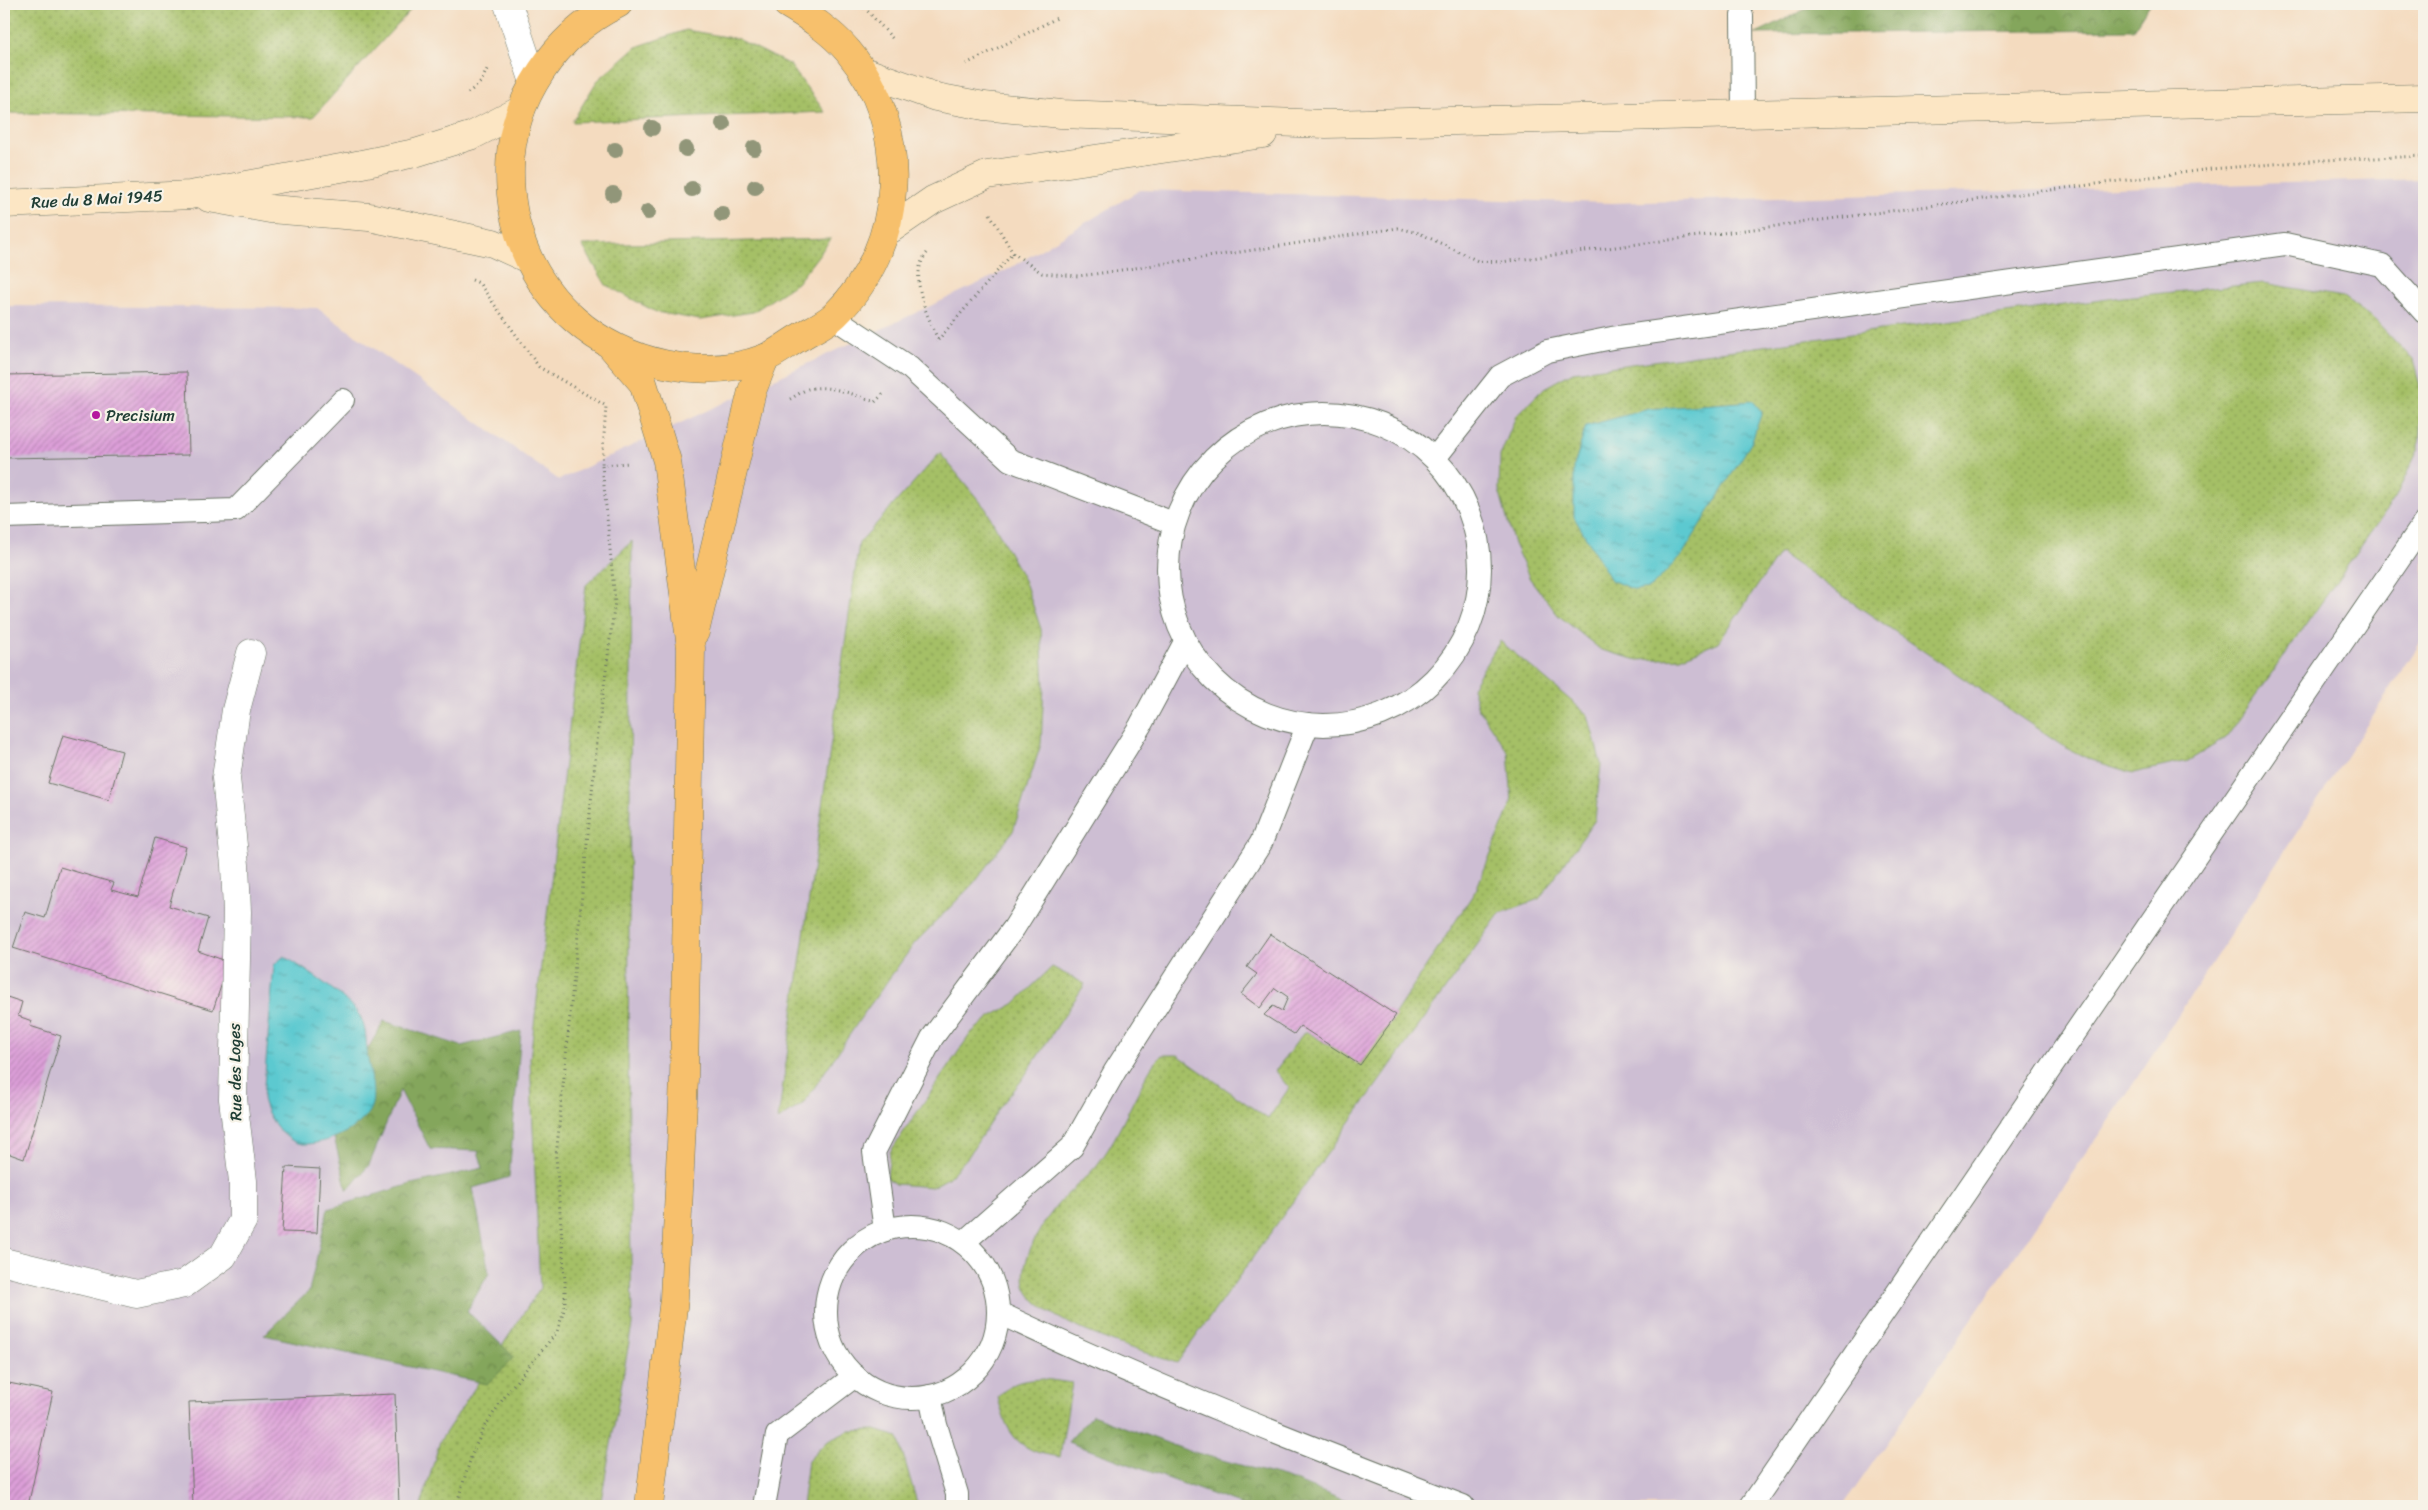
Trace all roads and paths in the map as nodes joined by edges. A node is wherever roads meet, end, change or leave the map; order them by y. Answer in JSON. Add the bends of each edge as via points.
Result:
{"nodes":[{"id":1,"x":508,"y":4,"type":"edge"},
{"id":2,"x":787,"y":4,"type":"edge"},
{"id":3,"x":605,"y":5,"type":"edge"},
{"id":4,"x":1742,"y":16,"type":"dead end"},
{"id":5,"x":1059,"y":17,"type":"dead end"},
{"id":6,"x":963,"y":66,"type":"dead end"},
{"id":7,"x":863,"y":72,"type":"junction"},
{"id":8,"x":534,"y":82,"type":"junction"},
{"id":9,"x":2424,"y":98,"type":"edge"},
{"id":10,"x":521,"y":110,"type":"junction"},
{"id":11,"x":1743,"y":114,"type":"junction"},
{"id":12,"x":1326,"y":124,"type":"junction"},
{"id":13,"x":2424,"y":156,"type":"edge"},
{"id":14,"x":190,"y":195,"type":"junction"},
{"id":15,"x":4,"y":204,"type":"edge"},
{"id":16,"x":987,"y":209,"type":"dead end"},
{"id":17,"x":885,"y":233,"type":"junction"},
{"id":18,"x":1013,"y":253,"type":"junction"},
{"id":19,"x":528,"y":259,"type":"junction"},
{"id":20,"x":2424,"y":312,"type":"edge"},
{"id":21,"x":834,"y":317,"type":"junction"},
{"id":22,"x":938,"y":340,"type":"dead end"},
{"id":23,"x":610,"y":346,"type":"junction"},
{"id":24,"x":765,"y":358,"type":"junction"},
{"id":25,"x":344,"y":400,"type":"dead end"},
{"id":26,"x":1435,"y":458,"type":"junction"},
{"id":27,"x":667,"y":461,"type":"junction"},
{"id":28,"x":4,"y":517,"type":"edge"},
{"id":29,"x":2424,"y":522,"type":"edge"},
{"id":30,"x":1174,"y":523,"type":"junction"},
{"id":31,"x":1185,"y":642,"type":"junction"},
{"id":32,"x":691,"y":648,"type":"junction"},
{"id":33,"x":251,"y":653,"type":"dead end"},
{"id":34,"x":1308,"y":724,"type":"junction"},
{"id":35,"x":885,"y":1230,"type":"junction"},
{"id":36,"x":964,"y":1242,"type":"junction"},
{"id":37,"x":4,"y":1262,"type":"edge"},
{"id":38,"x":999,"y":1313,"type":"junction"},
{"id":39,"x":855,"y":1376,"type":"junction"},
{"id":40,"x":930,"y":1396,"type":"junction"},
{"id":41,"x":957,"y":1500,"type":"edge"},
{"id":42,"x":456,"y":1506,"type":"edge"},
{"id":43,"x":649,"y":1506,"type":"edge"},
{"id":44,"x":764,"y":1506,"type":"edge"},
{"id":45,"x":1464,"y":1506,"type":"edge"},
{"id":46,"x":1751,"y":1506,"type":"edge"}],
"edges":[{"from":1,"to":8,"type":"street"},
{"from":2,"to":7,"type":"main road","via":[[829,32]]},
{"from":3,"to":8,"type":"main road","via":[[566,40]]},
{"from":4,"to":11,"type":"lane"},
{"from":5,"to":6,"type":"path"},
{"from":7,"to":12,"type":"main road","via":[[936,96],[984,106],[1060,114]]},
{"from":7,"to":17,"type":"main road","via":[[879,101],[892,150],[893,200]]},
{"from":8,"to":10,"type":"main road"},
{"from":9,"to":11,"type":"main road"},
{"from":10,"to":14,"type":"main road","via":[[473,135],[415,153]]},
{"from":10,"to":19,"type":"main road","via":[[514,134],[510,185],[519,236]]},
{"from":11,"to":12,"type":"main road"},
{"from":12,"to":17,"type":"main road","via":[[987,175],[933,200]]},
{"from":13,"to":18,"type":"path","via":[[2211,169],[1501,262],[1478,261],[1419,233],[1398,228],[1078,276],[1042,273]]},
{"from":14,"to":15,"type":"main road","name":"Rue du 8 Mai 1945"},
{"from":14,"to":19,"type":"main road","via":[[270,209],[369,217],[493,242]]},
{"from":16,"to":18,"type":"path"},
{"from":17,"to":21,"type":"main road","via":[[873,263]]},
{"from":18,"to":22,"type":"path"},
{"from":19,"to":23,"type":"main road","via":[[562,309]]},
{"from":20,"to":26,"type":"lane","via":[[2382,265],[2285,244],[1612,338],[1547,351],[1500,376]]},
{"from":21,"to":24,"type":"main road"},
{"from":21,"to":30,"type":"lane","via":[[910,368],[1010,460]]},
{"from":23,"to":24,"type":"main road","via":[[640,358],[694,368],[734,365]]},
{"from":23,"to":27,"type":"main road","via":[[643,383]]},
{"from":24,"to":32,"type":"main road","via":[[752,391]]},
{"from":25,"to":28,"type":"lane","via":[[236,510]]},
{"from":26,"to":30,"type":"lane","via":[[1391,427],[1339,413],[1286,416],[1237,438],[1198,475]]},
{"from":26,"to":34,"type":"lane","via":[[1464,497],[1478,542],[1479,590],[1466,636],[1438,676],[1401,705],[1356,722]]},
{"from":27,"to":32,"type":"main road"},
{"from":27,"to":42,"type":"path","via":[[602,465],[615,601],[596,751],[556,1157],[565,1307],[558,1332],[509,1390],[485,1426],[472,1454]]},
{"from":29,"to":46,"type":"lane"},
{"from":30,"to":31,"type":"lane","via":[[1166,564],[1170,604]]},
{"from":31,"to":34,"type":"lane","via":[[1216,682],[1258,711]]},
{"from":31,"to":35,"type":"lane","via":[[1140,726],[1019,920],[932,1038],[874,1152]]},
{"from":32,"to":43,"type":"main road","via":[[684,1079],[674,1299]]},
{"from":33,"to":37,"type":"street","name":"Rue des Loges","via":[[236,710],[226,778],[237,912],[233,1099],[243,1181],[243,1220],[223,1256],[184,1284],[136,1294]]},
{"from":34,"to":36,"type":"lane","via":[[1261,843],[1115,1071],[1072,1148]]},
{"from":35,"to":36,"type":"lane","via":[[912,1225],[940,1230]]},
{"from":35,"to":39,"type":"lane","via":[[858,1243],[839,1266],[828,1294],[826,1324],[836,1352]]},
{"from":36,"to":38,"type":"lane","via":[[983,1262],[995,1286]]},
{"from":38,"to":40,"type":"lane","via":[[995,1338],[984,1360],[945,1394]]},
{"from":38,"to":45,"type":"lane","via":[[1079,1351],[1290,1440]]},
{"from":39,"to":40,"type":"lane","via":[[874,1389],[898,1397]]},
{"from":39,"to":44,"type":"lane","via":[[777,1435]]},
{"from":40,"to":41,"type":"lane"}]}
